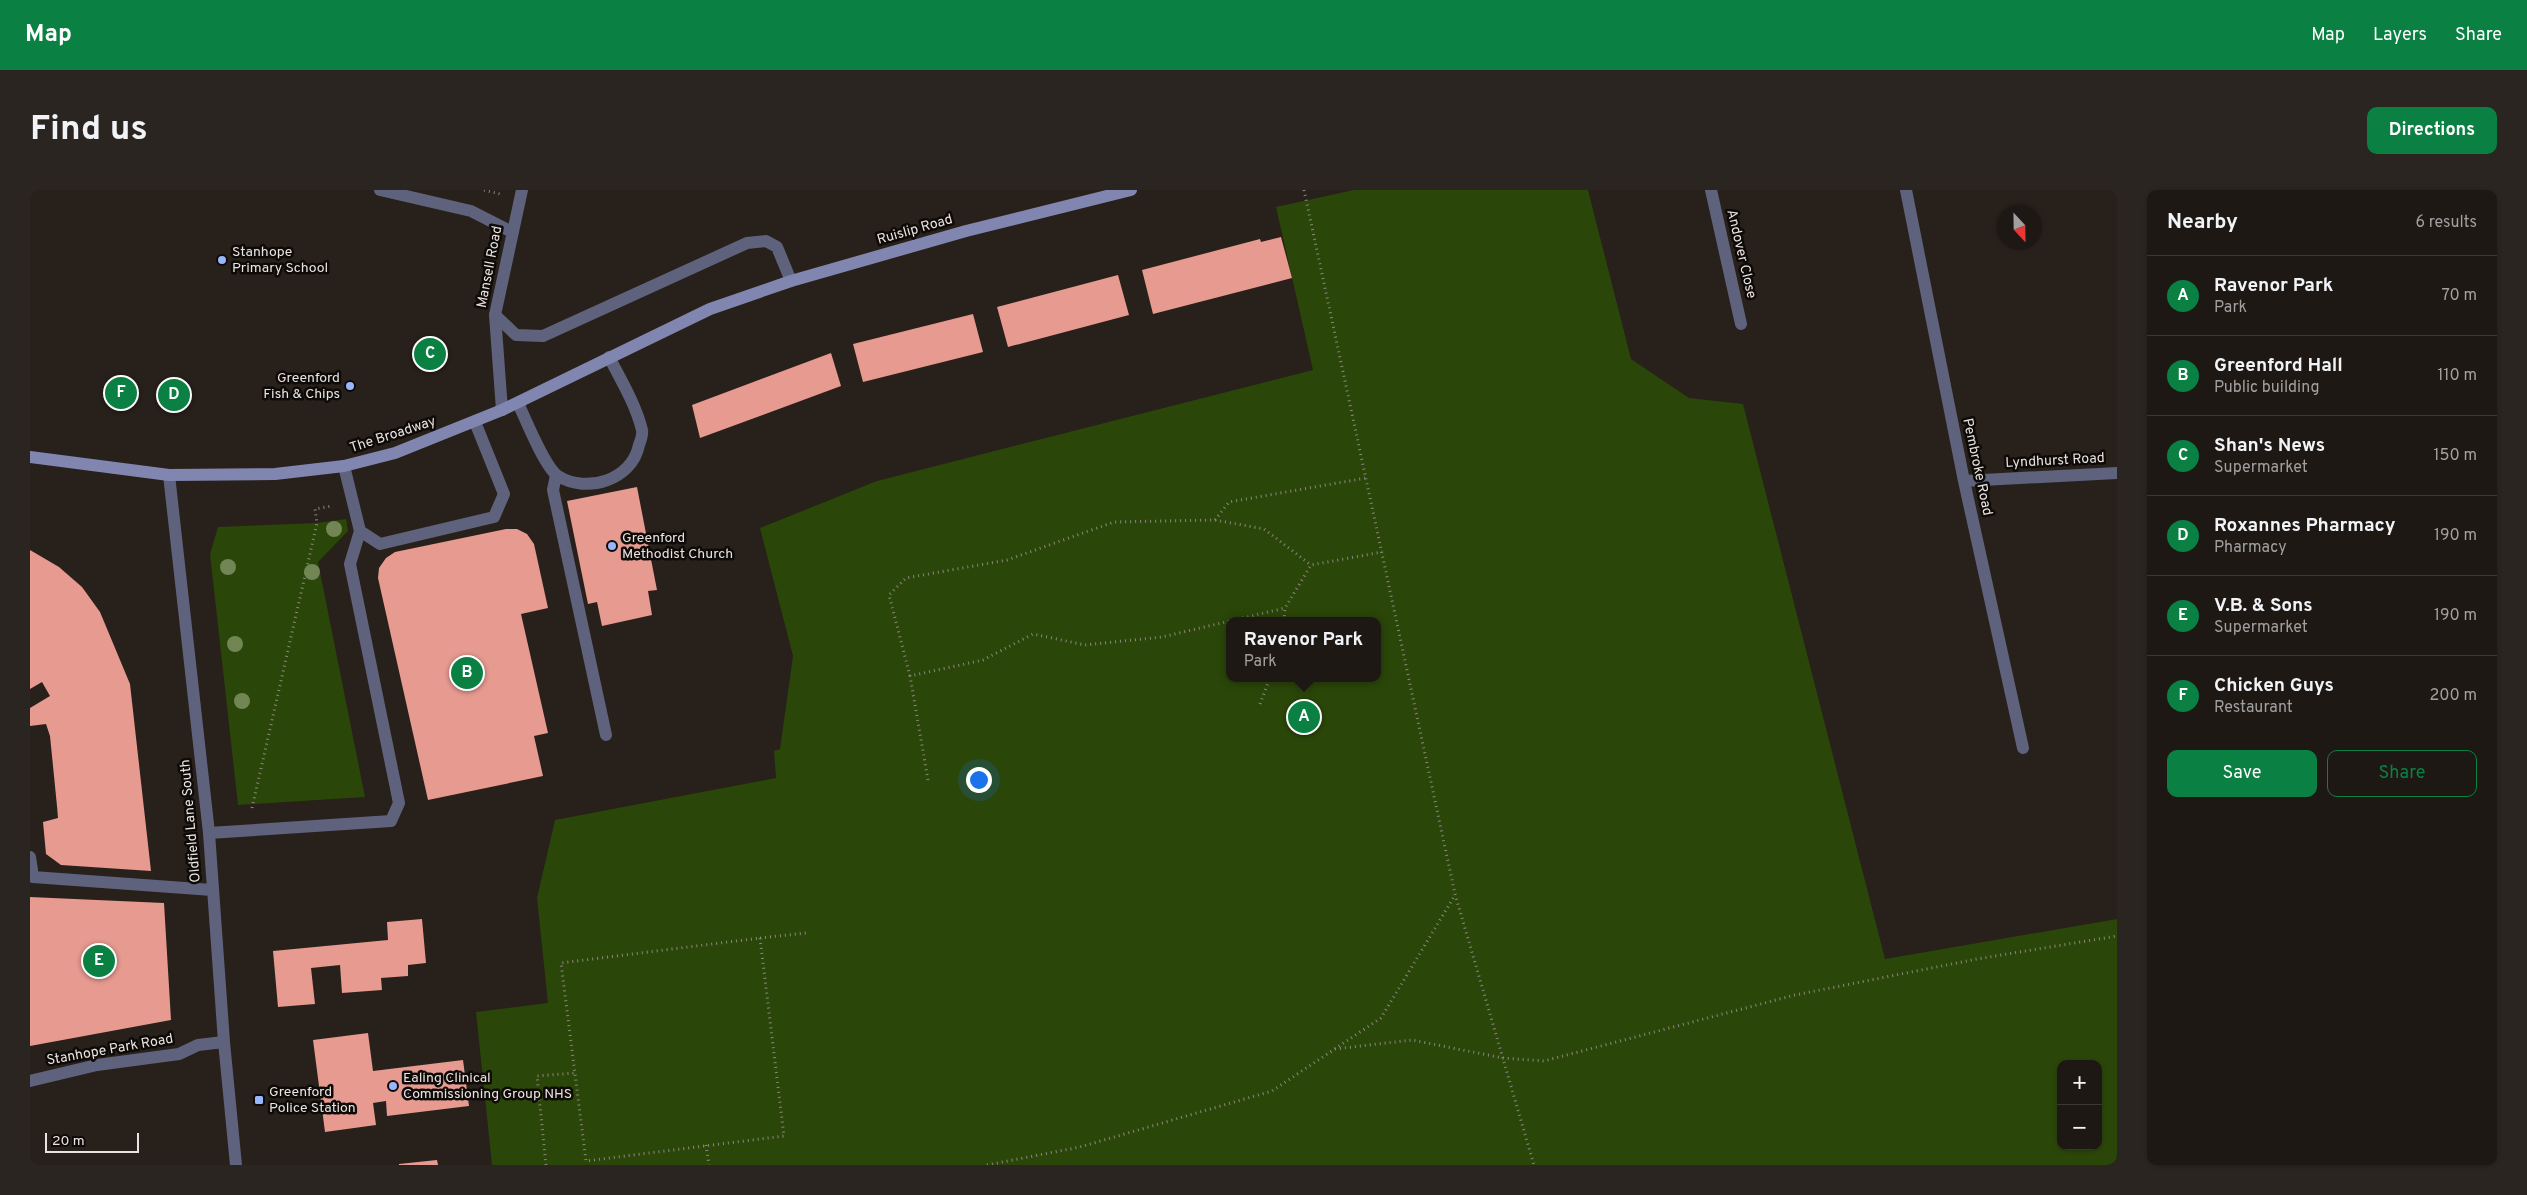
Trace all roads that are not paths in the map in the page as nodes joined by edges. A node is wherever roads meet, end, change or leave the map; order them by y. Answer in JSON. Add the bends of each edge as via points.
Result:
{"nodes":[{"id":1,"x":380,"y":190,"type":"edge"},
{"id":2,"x":522,"y":190,"type":"edge"},
{"id":3,"x":1131,"y":190,"type":"edge"},
{"id":4,"x":1711,"y":190,"type":"edge"},
{"id":5,"x":1906,"y":190,"type":"edge"},
{"id":6,"x":512,"y":232,"type":"junction"},
{"id":7,"x":791,"y":281,"type":"junction"},
{"id":8,"x":710,"y":310,"type":"joint"},
{"id":9,"x":495,"y":314,"type":"junction"},
{"id":10,"x":1741,"y":324,"type":"dead end"},
{"id":11,"x":609,"y":358,"type":"junction"},
{"id":12,"x":518,"y":403,"type":"junction"},
{"id":13,"x":502,"y":410,"type":"junction"},
{"id":14,"x":475,"y":422,"type":"junction"},
{"id":15,"x":30,"y":457,"type":"edge"},
{"id":16,"x":344,"y":466,"type":"junction"},
{"id":17,"x":2117,"y":473,"type":"edge"},
{"id":18,"x":170,"y":475,"type":"junction"},
{"id":19,"x":556,"y":475,"type":"junction"},
{"id":20,"x":1964,"y":481,"type":"junction"},
{"id":21,"x":360,"y":531,"type":"junction"},
{"id":22,"x":606,"y":735,"type":"dead end"},
{"id":23,"x":2024,"y":748,"type":"dead end"},
{"id":24,"x":209,"y":833,"type":"junction"},
{"id":25,"x":30,"y":857,"type":"edge"},
{"id":26,"x":212,"y":890,"type":"junction"},
{"id":27,"x":224,"y":1042,"type":"junction"},
{"id":28,"x":30,"y":1081,"type":"edge"},
{"id":29,"x":236,"y":1165,"type":"edge"}],
"edges":[{"from":1,"to":6,"type":"street","via":[[471,211]]},
{"from":2,"to":6,"type":"street","name":"Mansell Road"},
{"from":3,"to":7,"type":"main road","name":"Ruislip Road","via":[[966,231]]},
{"from":4,"to":10,"type":"street","name":"Andover Close"},
{"from":5,"to":20,"type":"street","name":"Pembroke Road"},
{"from":6,"to":9,"type":"street","name":"Mansell Road"},
{"from":7,"to":8,"type":"main road","name":"Ruislip Road"},
{"from":7,"to":9,"type":"street","via":[[777,247],[766,241],[747,243],[543,336],[516,335]]},
{"from":8,"to":11,"type":"main road","name":"The Broadway"},
{"from":9,"to":13,"type":"street","name":"Mansell Road"},
{"from":11,"to":12,"type":"main road","name":"The Broadway"},
{"from":11,"to":19,"type":"street","via":[[642,432],[637,457],[615,478],[582,485]]},
{"from":12,"to":13,"type":"main road","name":"The Broadway"},
{"from":12,"to":19,"type":"street","via":[[541,452]]},
{"from":13,"to":14,"type":"main road","name":"The Broadway"},
{"from":14,"to":16,"type":"main road","name":"The Broadway","via":[[395,453]]},
{"from":14,"to":21,"type":"street","via":[[504,494],[494,517],[380,544]]},
{"from":15,"to":18,"type":"main road","name":"The Broadway"},
{"from":16,"to":18,"type":"main road","name":"The Broadway","via":[[275,474]]},
{"from":16,"to":21,"type":"street"},
{"from":17,"to":20,"type":"street","name":"Lyndhurst Road"},
{"from":18,"to":24,"type":"street","name":"Oldfield Lane South"},
{"from":19,"to":22,"type":"street","via":[[553,490]]},
{"from":20,"to":23,"type":"street","name":"Pembroke Road"},
{"from":21,"to":24,"type":"street","via":[[350,564],[399,803],[391,821]]},
{"from":24,"to":26,"type":"street","name":"Oldfield Lane South"},
{"from":25,"to":26,"type":"street","via":[[33,877]]},
{"from":26,"to":27,"type":"street","name":"Oldfield Lane South"},
{"from":27,"to":28,"type":"street","name":"Stanhope Park Road","via":[[198,1045],[179,1054],[97,1065]]},
{"from":27,"to":29,"type":"street","name":"Oldfield Lane South"}]}
